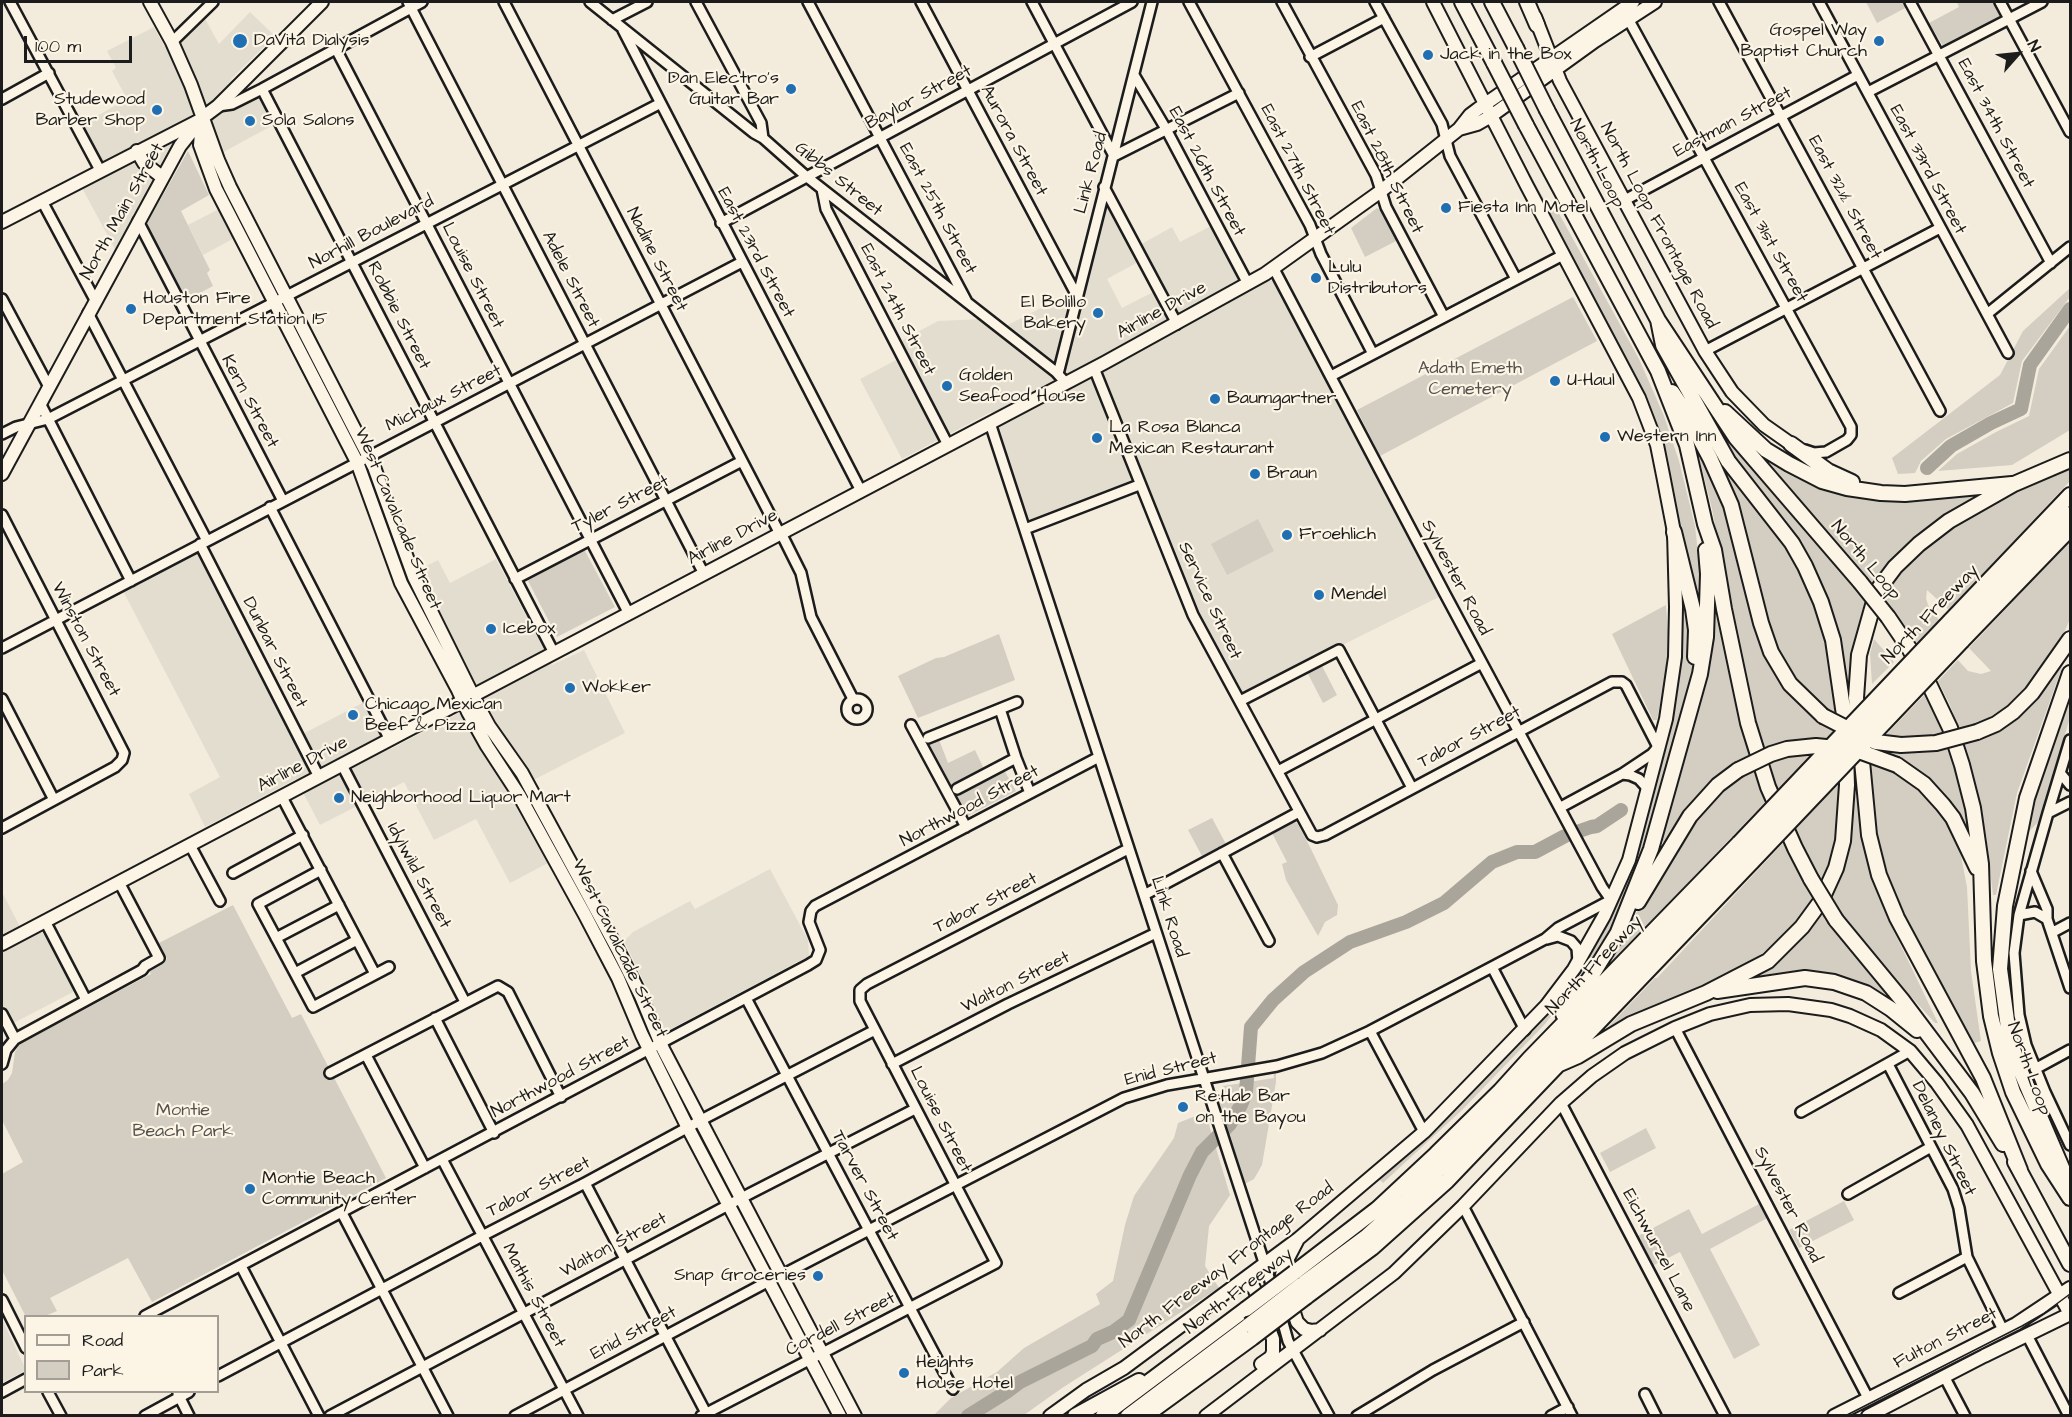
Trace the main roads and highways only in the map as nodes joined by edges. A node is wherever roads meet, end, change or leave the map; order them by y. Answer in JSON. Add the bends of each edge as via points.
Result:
{"nodes":[{"id":1,"x":150,"y":2,"type":"edge"},
{"id":2,"x":322,"y":2,"type":"edge"},
{"id":3,"x":1433,"y":2,"type":"edge"},
{"id":4,"x":1462,"y":2,"type":"edge"},
{"id":5,"x":1492,"y":2,"type":"edge"},
{"id":6,"x":1529,"y":2,"type":"edge"},
{"id":7,"x":1650,"y":3,"type":"edge"},
{"id":8,"x":1628,"y":9,"type":"edge"},
{"id":9,"x":1537,"y":25,"type":"joint"},
{"id":10,"x":1554,"y":65,"type":"junction"},
{"id":11,"x":1485,"y":104,"type":"junction"},
{"id":12,"x":1491,"y":116,"type":"junction"},
{"id":13,"x":202,"y":118,"type":"junction"},
{"id":14,"x":1460,"y":129,"type":"junction"},
{"id":15,"x":137,"y":151,"type":"junction"},
{"id":16,"x":162,"y":177,"type":"junction"},
{"id":17,"x":2,"y":222,"type":"edge"},
{"id":18,"x":1658,"y":321,"type":"junction"},
{"id":19,"x":1658,"y":370,"type":"junction"},
{"id":20,"x":1712,"y":400,"type":"junction"},
{"id":21,"x":1791,"y":444,"type":"joint"},
{"id":22,"x":363,"y":459,"type":"junction"},
{"id":23,"x":2070,"y":460,"type":"edge"},
{"id":24,"x":2,"y":474,"type":"edge"},
{"id":25,"x":2014,"y":484,"type":"junction"},
{"id":26,"x":1873,"y":492,"type":"junction"},
{"id":27,"x":2070,"y":495,"type":"edge"},
{"id":28,"x":2070,"y":514,"type":"edge"},
{"id":29,"x":1705,"y":524,"type":"junction"},
{"id":30,"x":2070,"y":529,"type":"edge"},
{"id":31,"x":1674,"y":532,"type":"junction"},
{"id":32,"x":414,"y":577,"type":"junction"},
{"id":33,"x":401,"y":583,"type":"junction"},
{"id":34,"x":1956,"y":631,"type":"junction"},
{"id":35,"x":2070,"y":639,"type":"edge"},
{"id":36,"x":2070,"y":673,"type":"edge"},
{"id":37,"x":468,"y":699,"type":"junction"},
{"id":38,"x":1689,"y":712,"type":"junction"},
{"id":39,"x":532,"y":817,"type":"junction"},
{"id":40,"x":1745,"y":852,"type":"junction"},
{"id":41,"x":569,"y":858,"type":"junction"},
{"id":42,"x":556,"y":862,"type":"junction"},
{"id":43,"x":1982,"y":881,"type":"junction"},
{"id":44,"x":589,"y":896,"type":"junction"},
{"id":45,"x":1618,"y":932,"type":"junction"},
{"id":46,"x":2,"y":944,"type":"edge"},
{"id":47,"x":618,"y":950,"type":"junction"},
{"id":48,"x":606,"y":956,"type":"junction"},
{"id":49,"x":1706,"y":993,"type":"junction"},
{"id":50,"x":1938,"y":1048,"type":"junction"},
{"id":51,"x":1529,"y":1059,"type":"junction"},
{"id":52,"x":1555,"y":1066,"type":"junction"},
{"id":53,"x":2020,"y":1170,"type":"junction"},
{"id":54,"x":2070,"y":1189,"type":"edge"},
{"id":55,"x":2070,"y":1197,"type":"edge"},
{"id":56,"x":1298,"y":1239,"type":"junction"},
{"id":57,"x":2070,"y":1264,"type":"edge"},
{"id":58,"x":1231,"y":1288,"type":"junction"},
{"id":59,"x":1304,"y":1291,"type":"junction"},
{"id":60,"x":2065,"y":1292,"type":"edge"},
{"id":61,"x":2070,"y":1314,"type":"edge"},
{"id":62,"x":1320,"y":1330,"type":"junction"},
{"id":63,"x":1250,"y":1331,"type":"junction"},
{"id":64,"x":1190,"y":1352,"type":"junction"},
{"id":65,"x":1241,"y":1388,"type":"junction"},
{"id":66,"x":1154,"y":1411,"type":"edge"},
{"id":67,"x":1873,"y":1414,"type":"edge"},
{"id":68,"x":840,"y":1416,"type":"edge"},
{"id":69,"x":855,"y":1416,"type":"edge"},
{"id":70,"x":1050,"y":1416,"type":"edge"},
{"id":71,"x":1075,"y":1416,"type":"edge"},
{"id":72,"x":1103,"y":1416,"type":"edge"},
{"id":73,"x":1128,"y":1416,"type":"edge"},
{"id":74,"x":1145,"y":1416,"type":"edge"},
{"id":75,"x":1206,"y":1416,"type":"edge"},
{"id":76,"x":1834,"y":1416,"type":"edge"}],
"edges":[{"from":1,"to":13,"type":"main road","name":"West Cavalcade Street","via":[[192,85]]},
{"from":2,"to":13,"type":"main road","name":"North Main Street"},
{"from":3,"to":11,"type":"main road"},
{"from":4,"to":19,"type":"highway","bridge":true},
{"from":5,"to":18,"type":"highway","name":"North Loop","bridge":true},
{"from":6,"to":9,"type":"highway"},
{"from":7,"to":8,"type":"main road","name":"Airline Drive"},
{"from":8,"to":10,"type":"main road","name":"Airline Drive"},
{"from":9,"to":10,"type":"main road","name":"North Loop Frontage Road"},
{"from":10,"to":11,"type":"main road","name":"Airline Drive"},
{"from":10,"to":12,"type":"main road","name":"Airline Drive"},
{"from":10,"to":21,"type":"main road","name":"North Loop Frontage Road","via":[[1705,351],[1732,392]]},
{"from":11,"to":12,"type":"main road"},
{"from":11,"to":14,"type":"main road","name":"Airline Drive"},
{"from":12,"to":14,"type":"main road","name":"Airline Drive"},
{"from":12,"to":31,"type":"main road","via":[[1647,416],[1657,445]]},
{"from":13,"to":15,"type":"main road"},
{"from":13,"to":16,"type":"main road","name":"North Main Street"},
{"from":13,"to":22,"type":"main road","name":"West Cavalcade Street","via":[[280,300]]},
{"from":14,"to":37,"type":"main road","name":"Airline Drive","via":[[1315,240],[1248,284],[1094,368],[1062,379],[990,423]]},
{"from":15,"to":16,"type":"main road","via":[[144,163]]},
{"from":15,"to":17,"type":"main road"},
{"from":16,"to":24,"type":"main road","name":"North Main Street"},
{"from":18,"to":20,"type":"highway","name":"North Loop"},
{"from":18,"to":49,"type":"highway","via":[[1663,345],[1728,461],[1805,566],[1833,640],[1845,722],[1847,785],[1843,841],[1821,901],[1802,927],[1767,961]]},
{"from":19,"to":29,"type":"highway","via":[[1687,445]]},
{"from":19,"to":35,"type":"highway","bridge":true,"via":[[1686,413],[1727,496],[1771,652],[1790,684],[1823,716],[1869,739],[1901,745],[1936,743],[1977,732],[2013,712],[2032,693]]},
{"from":20,"to":26,"type":"highway","via":[[1766,450],[1806,474]]},
{"from":20,"to":43,"type":"highway","name":"North Loop","bridge":true,"via":[[1736,438],[1860,582],[1909,648],[1950,728],[1962,765],[1973,808]]},
{"from":21,"to":26,"type":"highway","via":[[1828,471]]},
{"from":22,"to":32,"type":"main road","name":"West Cavalcade Street","via":[[384,493]]},
{"from":22,"to":33,"type":"main road","name":"West Cavalcade Street"},
{"from":23,"to":25,"type":"highway"},
{"from":25,"to":26,"type":"highway","via":[[1905,494]]},
{"from":25,"to":53,"type":"highway","via":[[1949,521],[1919,544],[1877,591],[1859,655],[1857,698],[1869,836],[1879,875],[1897,918],[1983,1078]]},
{"from":27,"to":34,"type":"highway","name":"North Freeway"},
{"from":28,"to":34,"type":"highway","name":"North Freeway"},
{"from":29,"to":38,"type":"highway","via":[[1706,637]]},
{"from":29,"to":50,"type":"highway","bridge":true,"via":[[1714,550],[1748,723],[1768,787],[1795,848],[1836,920]]},
{"from":30,"to":34,"type":"highway","name":"North Freeway"},
{"from":31,"to":38,"type":"highway","via":[[1696,630]]},
{"from":31,"to":56,"type":"main road","name":"North Freeway Frontage Road","via":[[1675,657],[1666,719],[1629,860],[1611,900],[1578,962],[1525,1030],[1424,1132]]},
{"from":32,"to":33,"type":"main road"},
{"from":32,"to":37,"type":"main road","name":"West Cavalcade Street"},
{"from":33,"to":37,"type":"main road","name":"West Cavalcade Street"},
{"from":34,"to":40,"type":"highway","name":"North Freeway","bridge":true},
{"from":34,"to":40,"type":"highway","name":"North Freeway","bridge":true},
{"from":36,"to":54,"type":"highway","via":[[2027,798],[2006,906],[2000,969],[2003,1004],[2018,1065]]},
{"from":37,"to":39,"type":"main road","name":"West Cavalcade Street","via":[[487,746]]},
{"from":37,"to":41,"type":"main road","name":"West Cavalcade Street","via":[[522,773]]},
{"from":37,"to":46,"type":"main road","name":"Airline Drive"},
{"from":38,"to":45,"type":"highway","via":[[1651,849]]},
{"from":39,"to":41,"type":"main road","via":[[558,855]]},
{"from":39,"to":42,"type":"main road","name":"West Cavalcade Street"},
{"from":40,"to":51,"type":"highway","name":"North Freeway"},
{"from":40,"to":52,"type":"highway","name":"North Freeway"},
{"from":40,"to":59,"type":"highway","name":"North Freeway","via":[[1480,1130],[1406,1202]]},
{"from":41,"to":44,"type":"main road","name":"West Cavalcade Street"},
{"from":42,"to":44,"type":"main road","via":[[565,865],[582,894]]},
{"from":42,"to":48,"type":"main road","name":"West Cavalcade Street"},
{"from":43,"to":45,"type":"highway","bridge":true,"via":[[1953,818],[1924,784],[1897,765],[1856,750],[1816,746],[1787,749],[1738,770],[1718,785],[1690,816]]},
{"from":43,"to":55,"type":"highway","name":"North Loop","via":[[1984,961],[1990,1016],[2000,1053],[2030,1130]]},
{"from":44,"to":47,"type":"main road","name":"West Cavalcade Street"},
{"from":45,"to":51,"type":"highway","via":[[1592,975]]},
{"from":47,"to":48,"type":"main road"},
{"from":47,"to":69,"type":"main road","name":"West Cavalcade Street","via":[[660,1044]]},
{"from":48,"to":68,"type":"main road","name":"West Cavalcade Street","via":[[688,1128]]},
{"from":49,"to":50,"type":"highway","via":[[1805,978],[1834,981],[1866,993]]},
{"from":49,"to":52,"type":"highway","via":[[1631,1024]]},
{"from":50,"to":53,"type":"highway","via":[[1972,1093]]},
{"from":51,"to":64,"type":"highway","name":"North Freeway","bridge":true,"via":[[1377,1209]]},
{"from":52,"to":59,"type":"highway","name":"North Freeway","via":[[1447,1181],[1372,1248]]},
{"from":53,"to":57,"type":"highway"},
{"from":56,"to":58,"type":"main road","name":"North Freeway Frontage Road"},
{"from":56,"to":62,"type":"main road","via":[[1282,1275],[1297,1322],[1304,1329]]},
{"from":58,"to":65,"type":"main road","via":[[1248,1284],[1254,1288],[1273,1342],[1271,1357],[1241,1380]]},
{"from":58,"to":70,"type":"main road","name":"North Freeway Frontage Road","via":[[1124,1368]]},
{"from":59,"to":63,"type":"highway","name":"North Freeway","bridge":true},
{"from":60,"to":61,"type":"main road"},
{"from":60,"to":62,"type":"main road","via":[[1967,1125],[1911,1051],[1881,1030],[1831,1010],[1750,1005],[1710,1014],[1675,1028],[1625,1053],[1592,1076],[1394,1273]]},
{"from":60,"to":76,"type":"main road","name":"Fulton Street","via":[[2003,1330]]},
{"from":61,"to":67,"type":"main road","name":"Fulton Street"},
{"from":62,"to":65,"type":"main road"},
{"from":63,"to":66,"type":"highway","name":"North Freeway"},
{"from":63,"to":73,"type":"highway","name":"North Freeway"},
{"from":64,"to":71,"type":"highway"},
{"from":64,"to":72,"type":"highway","name":"North Freeway"},
{"from":65,"to":75,"type":"main road"},
{"from":66,"to":74,"type":"highway","name":"North Freeway"}]}
